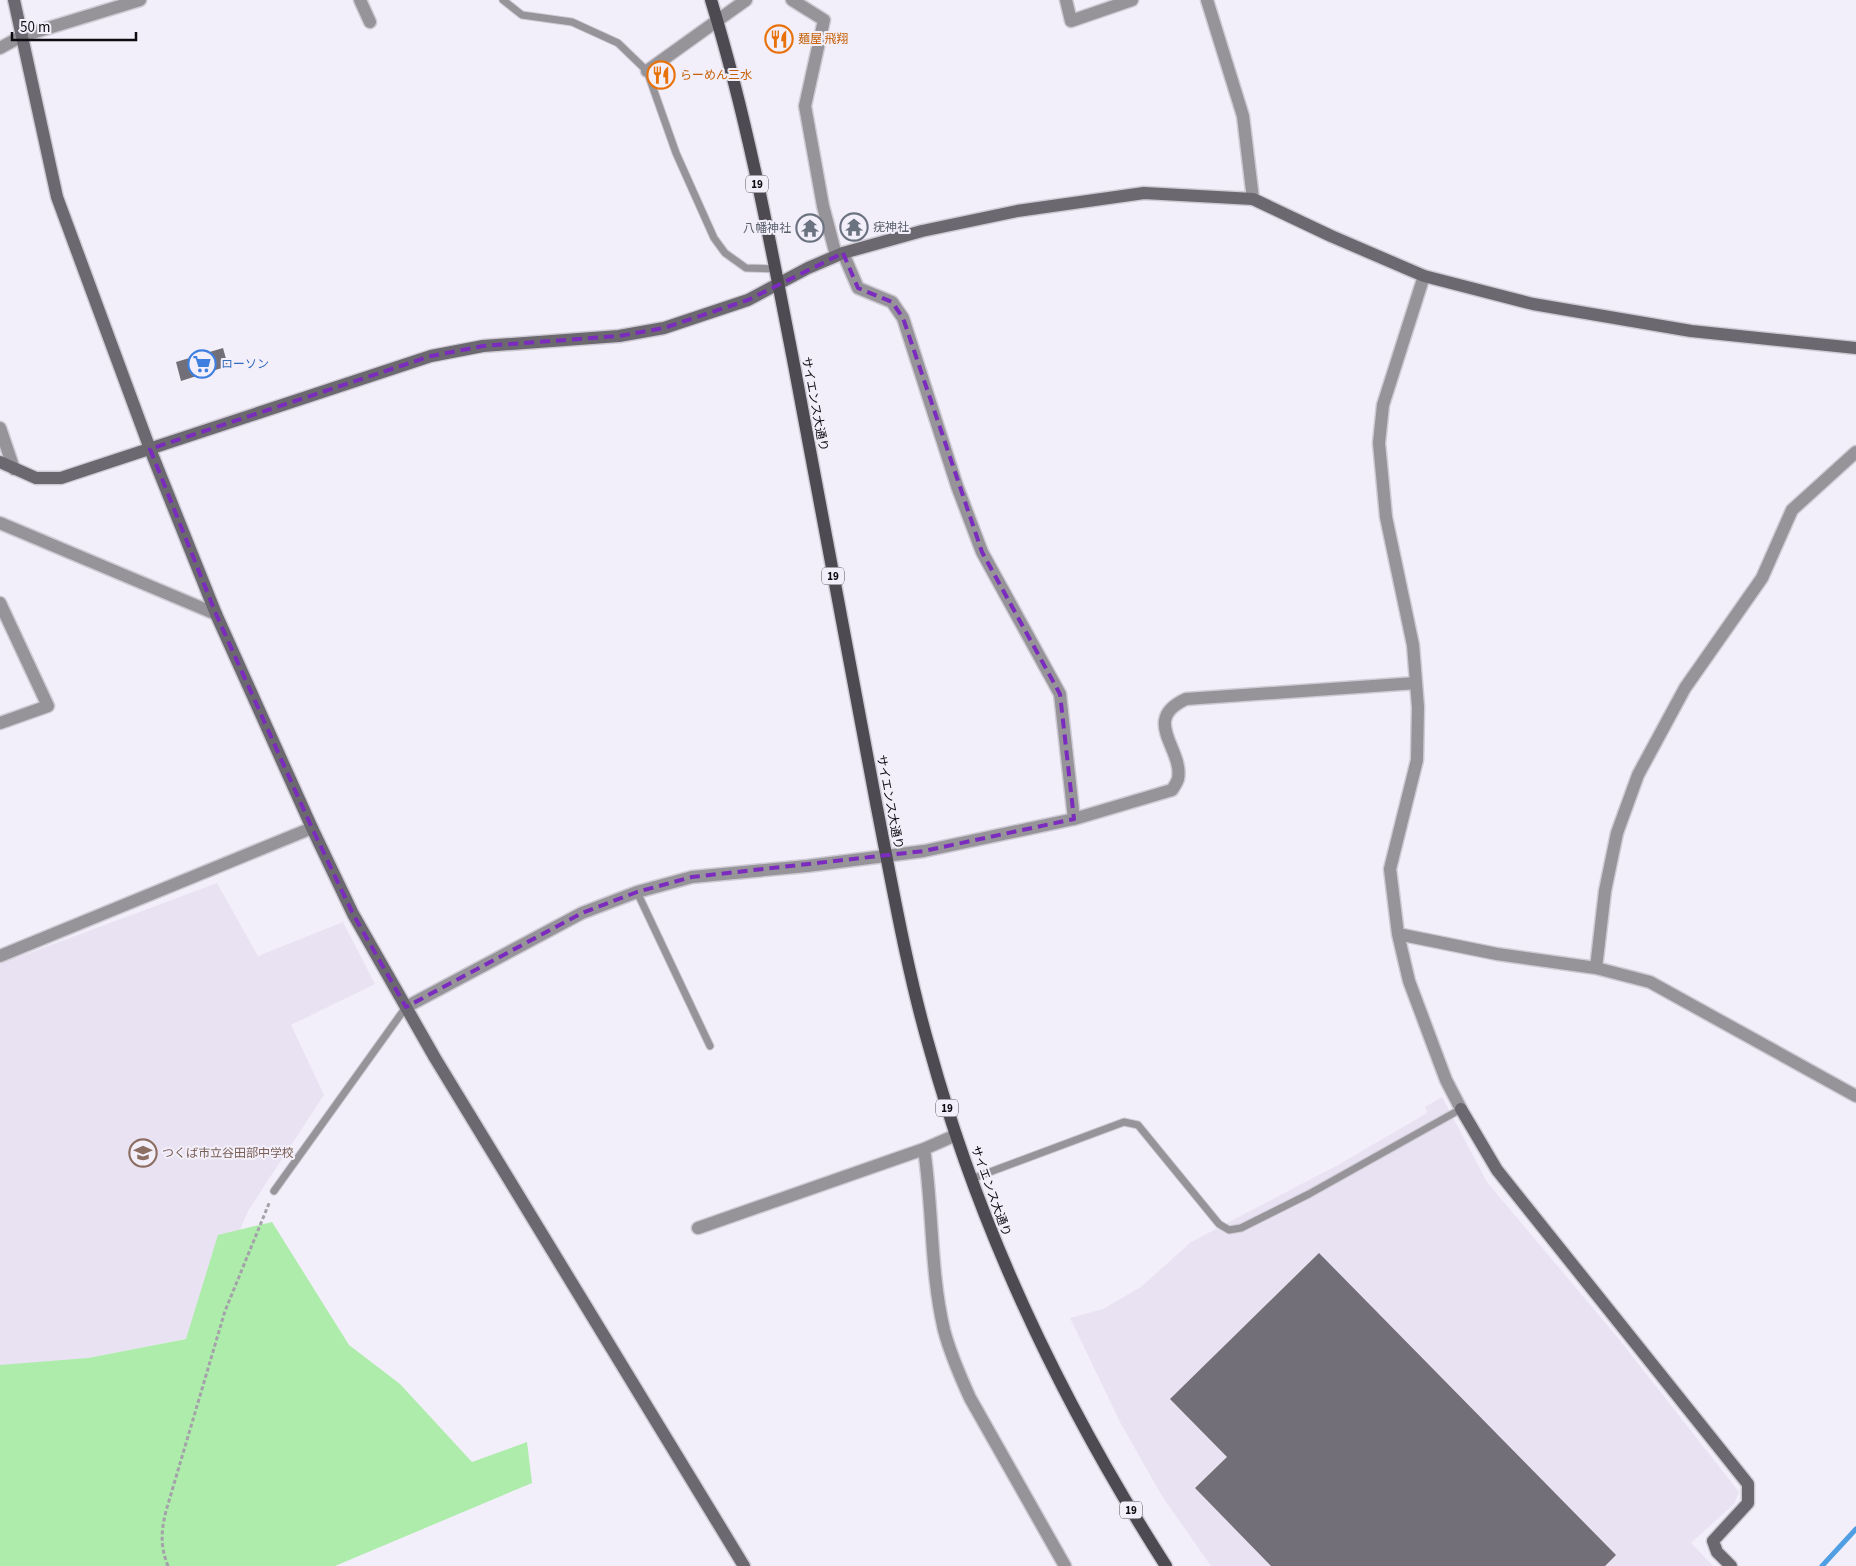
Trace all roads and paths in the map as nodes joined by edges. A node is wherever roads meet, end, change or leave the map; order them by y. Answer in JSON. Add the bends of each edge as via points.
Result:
{"nodes":[{"id":1,"x":14,"y":0,"type":"edge"},
{"id":2,"x":140,"y":0,"type":"edge"},
{"id":3,"x":360,"y":0,"type":"edge"},
{"id":4,"x":503,"y":0,"type":"edge"},
{"id":5,"x":711,"y":0,"type":"edge"},
{"id":6,"x":746,"y":0,"type":"edge"},
{"id":7,"x":792,"y":0,"type":"edge"},
{"id":8,"x":1066,"y":0,"type":"edge"},
{"id":9,"x":1132,"y":0,"type":"edge"},
{"id":10,"x":1207,"y":0,"type":"edge"},
{"id":11,"x":370,"y":22,"type":"dead end"},
{"id":12,"x":718,"y":22,"type":"junction"},
{"id":13,"x":22,"y":36,"type":"junction"},
{"id":14,"x":0,"y":48,"type":"edge"},
{"id":15,"x":647,"y":70,"type":"junction"},
{"id":16,"x":1253,"y":199,"type":"junction"},
{"id":17,"x":839,"y":254,"type":"junction"},
{"id":18,"x":776,"y":269,"type":"junction"},
{"id":19,"x":1424,"y":276,"type":"junction"},
{"id":20,"x":779,"y":285,"type":"junction"},
{"id":21,"x":1856,"y":348,"type":"edge"},
{"id":22,"x":0,"y":428,"type":"edge"},
{"id":23,"x":150,"y":449,"type":"junction"},
{"id":24,"x":1856,"y":452,"type":"edge"},
{"id":25,"x":0,"y":462,"type":"edge"},
{"id":26,"x":14,"y":469,"type":"junction"},
{"id":27,"x":0,"y":523,"type":"edge"},
{"id":28,"x":0,"y":602,"type":"edge"},
{"id":29,"x":216,"y":614,"type":"junction"},
{"id":30,"x":1416,"y":683,"type":"junction"},
{"id":31,"x":0,"y":723,"type":"edge"},
{"id":32,"x":1074,"y":819,"type":"junction"},
{"id":33,"x":312,"y":828,"type":"junction"},
{"id":34,"x":887,"y":857,"type":"junction"},
{"id":35,"x":637,"y":892,"type":"junction"},
{"id":36,"x":1398,"y":934,"type":"junction"},
{"id":37,"x":0,"y":956,"type":"edge"},
{"id":38,"x":1596,"y":968,"type":"junction"},
{"id":39,"x":406,"y":1007,"type":"junction"},
{"id":40,"x":710,"y":1046,"type":"dead end"},
{"id":41,"x":1856,"y":1096,"type":"edge"},
{"id":42,"x":1461,"y":1110,"type":"junction"},
{"id":43,"x":956,"y":1135,"type":"junction"},
{"id":44,"x":924,"y":1149,"type":"junction"},
{"id":45,"x":971,"y":1179,"type":"junction"},
{"id":46,"x":274,"y":1191,"type":"joint"},
{"id":47,"x":698,"y":1228,"type":"dead end"},
{"id":48,"x":168,"y":1566,"type":"edge"},
{"id":49,"x":744,"y":1566,"type":"edge"},
{"id":50,"x":1065,"y":1566,"type":"edge"},
{"id":51,"x":1166,"y":1566,"type":"edge"},
{"id":52,"x":1731,"y":1566,"type":"edge"}],
"edges":[{"from":1,"to":13,"type":"street"},
{"from":2,"to":13,"type":"street"},
{"from":3,"to":11,"type":"street"},
{"from":4,"to":15,"type":"lane","via":[[522,16],[572,22],[618,43]]},
{"from":5,"to":12,"type":"main road","name":"サイエンス大通り","number":"19"},
{"from":6,"to":12,"type":"street"},
{"from":7,"to":17,"type":"street","via":[[824,20],[805,106],[823,206]]},
{"from":8,"to":9,"type":"street","via":[[1070,20]]},
{"from":10,"to":16,"type":"street","via":[[1243,116]]},
{"from":12,"to":15,"type":"street"},
{"from":12,"to":18,"type":"main road","name":"サイエンス大通り","number":"19"},
{"from":13,"to":14,"type":"street"},
{"from":13,"to":23,"type":"street","via":[[57,197]]},
{"from":15,"to":18,"type":"lane","via":[[676,153],[714,238],[725,253],[746,268]]},
{"from":16,"to":17,"type":"street","via":[[1144,193],[1017,211],[922,231]]},
{"from":16,"to":19,"type":"street"},
{"from":17,"to":20,"type":"street"},
{"from":17,"to":32,"type":"street","via":[[858,288],[892,302],[903,318],[957,486],[982,552],[1060,694]]},
{"from":18,"to":20,"type":"main road","name":"サイエンス大通り","number":"19"},
{"from":19,"to":21,"type":"street","via":[[1533,304],[1691,331]]},
{"from":19,"to":30,"type":"street","via":[[1383,405],[1379,443],[1386,517],[1413,645]]},
{"from":20,"to":23,"type":"street","via":[[748,300],[664,328],[620,336],[483,346],[431,356]]},
{"from":20,"to":34,"type":"main road","name":"サイエンス大通り","number":"19"},
{"from":22,"to":26,"type":"street"},
{"from":23,"to":26,"type":"street","via":[[61,478],[36,478]]},
{"from":23,"to":29,"type":"street"},
{"from":24,"to":38,"type":"street","via":[[1792,510],[1762,578],[1685,688],[1638,775],[1617,833],[1605,890]]},
{"from":25,"to":26,"type":"street"},
{"from":27,"to":29,"type":"street"},
{"from":28,"to":31,"type":"street","via":[[48,706]]},
{"from":29,"to":33,"type":"street"},
{"from":30,"to":32,"type":"street","via":[[1186,699],[1175,704],[1168,714],[1164,730],[1176,763],[1178,779],[1172,790]]},
{"from":30,"to":36,"type":"street","via":[[1417,760],[1390,869]]},
{"from":32,"to":34,"type":"street"},
{"from":33,"to":37,"type":"street"},
{"from":33,"to":39,"type":"street","via":[[353,914]]},
{"from":34,"to":35,"type":"street","via":[[692,877]]},
{"from":34,"to":43,"type":"main road","name":"サイエンス大通り","number":"19","via":[[919,1012]]},
{"from":35,"to":39,"type":"street","via":[[582,913]]},
{"from":35,"to":40,"type":"lane"},
{"from":36,"to":38,"type":"street","via":[[1497,954]]},
{"from":36,"to":42,"type":"street","via":[[1409,981],[1446,1080]]},
{"from":38,"to":41,"type":"street","via":[[1650,982]]},
{"from":39,"to":46,"type":"lane"},
{"from":39,"to":49,"type":"street","via":[[482,1138]]},
{"from":42,"to":45,"type":"lane","via":[[1309,1194],[1241,1228],[1229,1230],[1219,1224],[1138,1125],[1124,1122]]},
{"from":42,"to":52,"type":"street","via":[[1503,1178],[1748,1484],[1748,1503],[1713,1541],[1717,1552]]},
{"from":43,"to":44,"type":"street"},
{"from":43,"to":45,"type":"main road","name":"サイエンス大通り","number":"19"},
{"from":44,"to":47,"type":"street"},
{"from":44,"to":50,"type":"street","via":[[944,1330],[957,1370]]},
{"from":45,"to":51,"type":"main road","name":"サイエンス大通り","number":"19","via":[[994,1241],[1058,1380],[1097,1453]]},
{"from":46,"to":48,"type":"path","via":[[225,1311],[192,1420],[161,1533],[162,1553]]}]}
